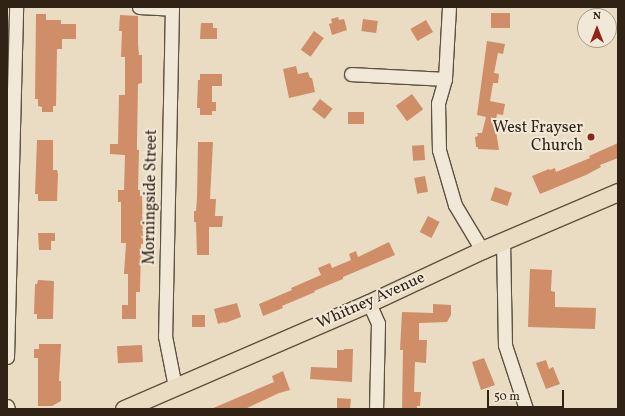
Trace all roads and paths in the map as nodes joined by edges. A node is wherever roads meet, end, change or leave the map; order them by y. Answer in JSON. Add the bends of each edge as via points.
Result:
{"nodes":[{"id":1,"x":16,"y":7,"type":"edge"},
{"id":2,"x":139,"y":7,"type":"edge"},
{"id":3,"x":449,"y":7,"type":"edge"},
{"id":4,"x":172,"y":8,"type":"edge"},
{"id":5,"x":351,"y":74,"type":"dead end"},
{"id":6,"x":445,"y":79,"type":"junction"},
{"id":7,"x":618,"y":192,"type":"edge"},
{"id":8,"x":503,"y":241,"type":"junction"},
{"id":9,"x":482,"y":250,"type":"junction"},
{"id":10,"x":369,"y":303,"type":"junction"},
{"id":11,"x":7,"y":358,"type":"edge"},
{"id":12,"x":175,"y":387,"type":"junction"},
{"id":13,"x":7,"y":406,"type":"edge"},
{"id":14,"x":8,"y":409,"type":"edge"},
{"id":15,"x":124,"y":409,"type":"edge"},
{"id":16,"x":376,"y":409,"type":"edge"},
{"id":17,"x":526,"y":409,"type":"edge"}],
"edges":[{"from":1,"to":11,"type":"street"},
{"from":2,"to":4,"type":"street"},
{"from":3,"to":6,"type":"street"},
{"from":4,"to":12,"type":"street","name":"Morningside Street","via":[[165,336]]},
{"from":5,"to":6,"type":"street"},
{"from":6,"to":9,"type":"street","via":[[438,104],[439,150],[455,205]]},
{"from":7,"to":8,"type":"main road","name":"Whitney Avenue"},
{"from":8,"to":9,"type":"main road","name":"Whitney Avenue"},
{"from":8,"to":17,"type":"street","via":[[505,345]]},
{"from":9,"to":10,"type":"main road","name":"Whitney Avenue"},
{"from":10,"to":12,"type":"main road","name":"Whitney Avenue"},
{"from":10,"to":16,"type":"street","via":[[378,324]]},
{"from":12,"to":15,"type":"main road","name":"Whitney Avenue"},
{"from":13,"to":14,"type":"street"}]}
